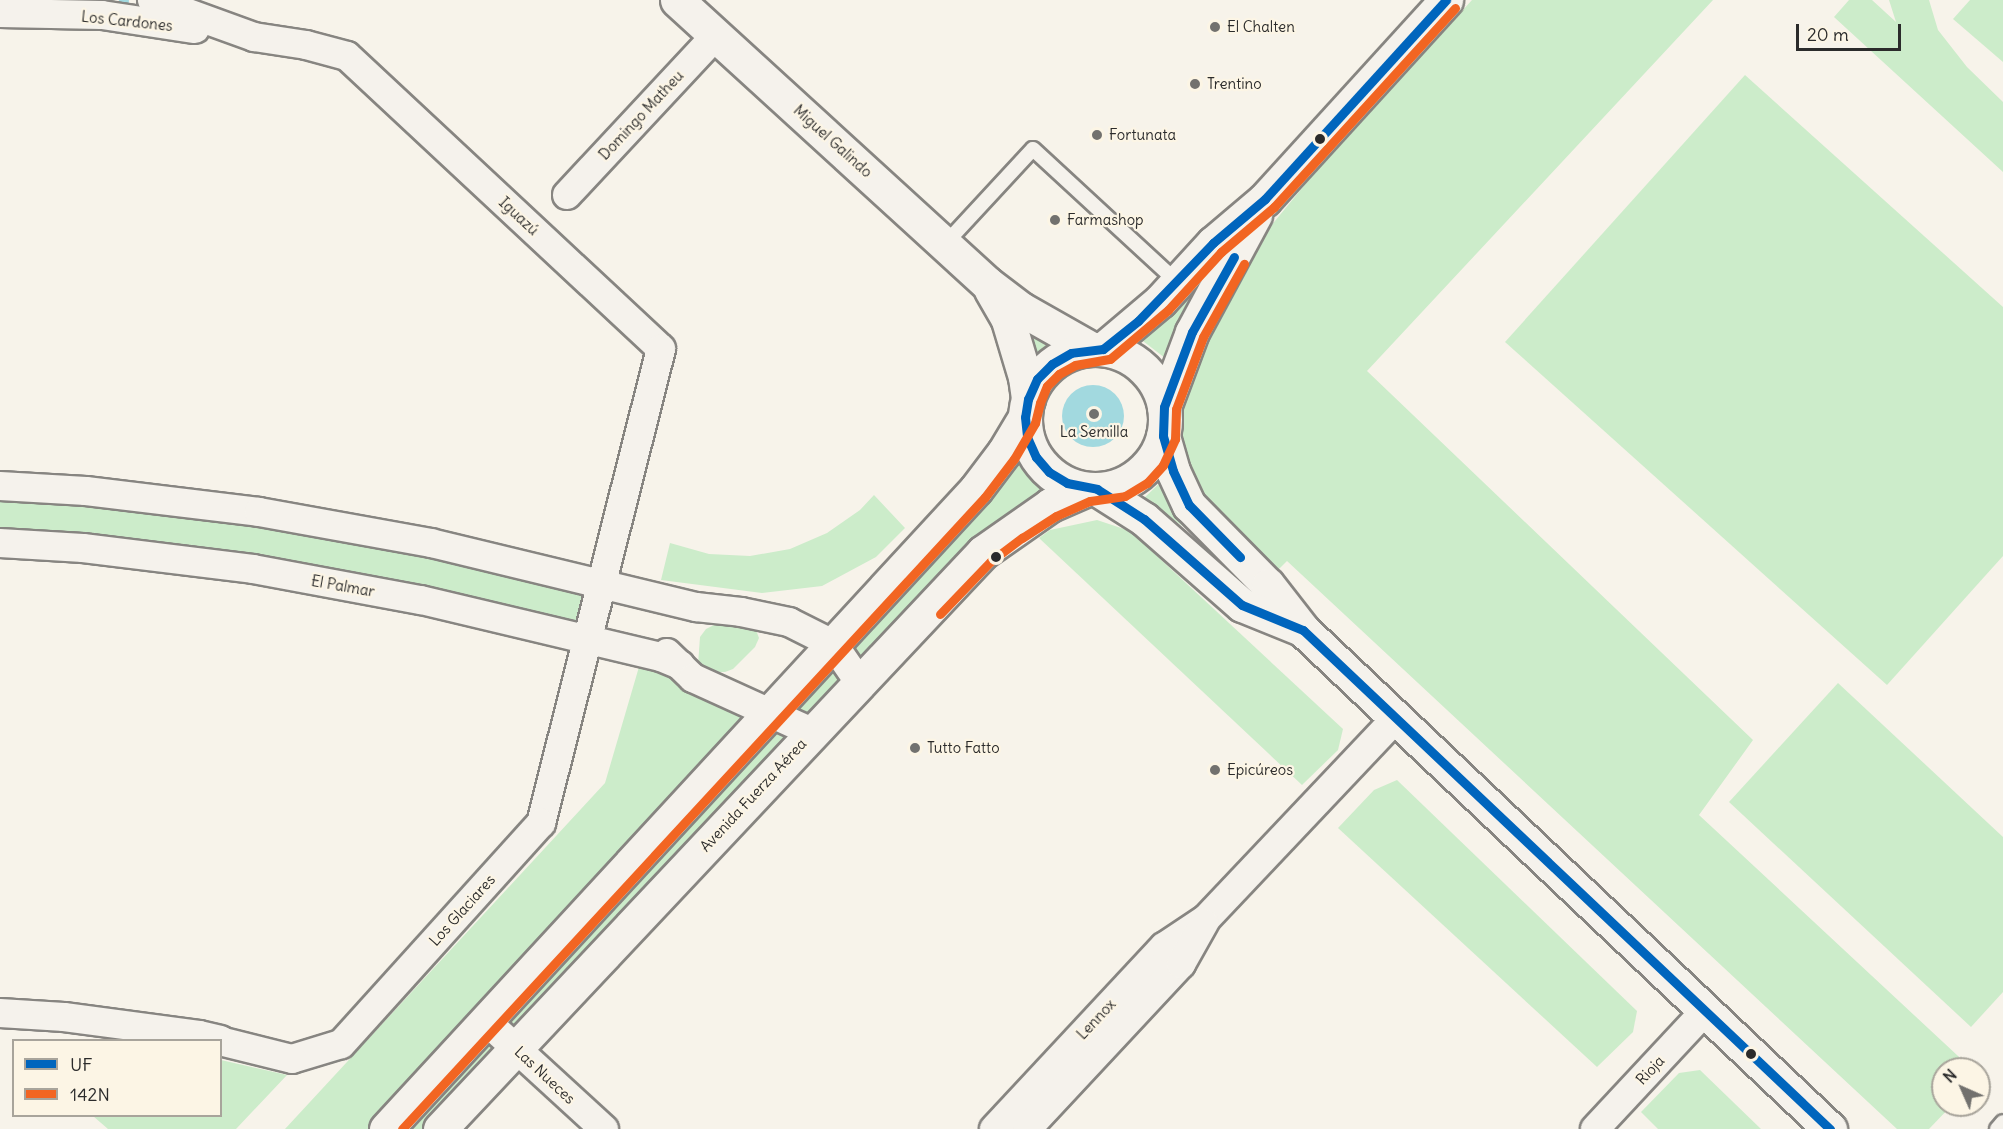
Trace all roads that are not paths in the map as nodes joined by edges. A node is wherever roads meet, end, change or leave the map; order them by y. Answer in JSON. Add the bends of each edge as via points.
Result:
{"nodes":[{"id":1,"x":152,"y":0,"type":"edge"},
{"id":2,"x":677,"y":0,"type":"edge"},
{"id":3,"x":1446,"y":0,"type":"edge"},
{"id":4,"x":0,"y":13,"type":"edge"},
{"id":5,"x":716,"y":35,"type":"junction"},
{"id":6,"x":254,"y":37,"type":"junction"},
{"id":7,"x":567,"y":195,"type":"dead end"},
{"id":8,"x":1262,"y":203,"type":"junction"},
{"id":9,"x":945,"y":244,"type":"junction"},
{"id":10,"x":1177,"y":282,"type":"junction"},
{"id":11,"x":987,"y":283,"type":"junction"},
{"id":12,"x":1098,"y":349,"type":"junction"},
{"id":13,"x":1026,"y":408,"type":"junction"},
{"id":14,"x":1163,"y":422,"type":"junction"},
{"id":15,"x":0,"y":486,"type":"edge"},
{"id":16,"x":1092,"y":489,"type":"junction"},
{"id":17,"x":0,"y":543,"type":"edge"},
{"id":18,"x":601,"y":586,"type":"junction"},
{"id":19,"x":696,"y":607,"type":"junction"},
{"id":20,"x":1303,"y":630,"type":"junction"},
{"id":21,"x":587,"y":641,"type":"junction"},
{"id":22,"x":833,"y":644,"type":"junction"},
{"id":23,"x":680,"y":665,"type":"junction"},
{"id":24,"x":859,"y":682,"type":"junction"},
{"id":25,"x":770,"y":712,"type":"junction"},
{"id":26,"x":1396,"y":718,"type":"junction"},
{"id":27,"x":812,"y":732,"type":"junction"},
{"id":28,"x":1206,"y":919,"type":"junction"},
{"id":29,"x":1706,"y":1010,"type":"junction"},
{"id":30,"x":0,"y":1013,"type":"edge"},
{"id":31,"x":486,"y":1021,"type":"junction"},
{"id":32,"x":213,"y":1039,"type":"edge"},
{"id":33,"x":222,"y":1042,"type":"edge"},
{"id":34,"x":515,"y":1048,"type":"junction"},
{"id":35,"x":2003,"y":1122,"type":"edge"},
{"id":36,"x":386,"y":1129,"type":"edge"},
{"id":37,"x":440,"y":1129,"type":"edge"},
{"id":38,"x":604,"y":1129,"type":"edge"},
{"id":39,"x":994,"y":1129,"type":"edge"},
{"id":40,"x":1027,"y":1129,"type":"edge"},
{"id":41,"x":1595,"y":1129,"type":"edge"},
{"id":42,"x":1830,"y":1129,"type":"edge"},
{"id":43,"x":1997,"y":1129,"type":"edge"}],
"edges":[{"from":1,"to":6,"type":"street","name":"Iguazú"},
{"from":2,"to":5,"type":"main road","name":"Miguel Galindo"},
{"from":3,"to":8,"type":"main road","name":"Avenida Fuerza Aérea"},
{"from":4,"to":6,"type":"street","name":"Los Cardones","via":[[102,15]]},
{"from":5,"to":7,"type":"street","name":"Domingo Matheu"},
{"from":5,"to":9,"type":"main road","name":"Miguel Galindo"},
{"from":6,"to":18,"type":"street","name":"Iguazú","via":[[347,56],[661,349]]},
{"from":8,"to":10,"type":"main road","name":"Avenida Fuerza Aérea","via":[[1214,243]]},
{"from":8,"to":14,"type":"main road","name":"Avenida Fuerza Aérea","via":[[1192,332]]},
{"from":9,"to":10,"type":"lane","via":[[1033,150]]},
{"from":9,"to":11,"type":"main road","name":"Miguel Galindo"},
{"from":10,"to":12,"type":"main road","name":"Avenida Fuerza Aérea","via":[[1138,321]]},
{"from":11,"to":12,"type":"main road","name":"Miguel Galindo","via":[[1021,309]]},
{"from":11,"to":13,"type":"main road","name":"Miguel Galindo","via":[[1008,320],[1022,368]]},
{"from":12,"to":13,"type":"main road","name":"Avenida Fuerza Aérea","via":[[1071,353],[1052,364],[1037,379]]},
{"from":12,"to":14,"type":"main road","via":[[1125,355],[1143,368],[1157,386]]},
{"from":13,"to":16,"type":"main road","via":[[1027,437],[1042,464],[1067,483]]},
{"from":13,"to":22,"type":"main road","name":"Avenida Fuerza Aérea","via":[[1004,452],[976,489]]},
{"from":14,"to":16,"type":"main road","name":"Avenida Fuerza Aérea","via":[[1154,457],[1139,474],[1119,484]]},
{"from":14,"to":20,"type":"main road","via":[[1173,471],[1189,505],[1268,585]]},
{"from":15,"to":18,"type":"street","via":[[86,491],[260,512],[432,543]]},
{"from":16,"to":20,"type":"main road","via":[[1144,519],[1242,605]]},
{"from":16,"to":24,"type":"main road","name":"Avenida Fuerza Aérea","via":[[1050,505],[983,552]]},
{"from":17,"to":21,"type":"street","name":"El Palmar","via":[[83,548],[253,569],[421,600]]},
{"from":18,"to":19,"type":"street"},
{"from":18,"to":19,"type":"street","via":[[641,584],[677,592]]},
{"from":18,"to":21,"type":"street","name":"Los Glaciares"},
{"from":19,"to":22,"type":"street","via":[[789,622]]},
{"from":20,"to":26,"type":"main road"},
{"from":21,"to":23,"type":"street","name":"El Palmar"},
{"from":21,"to":23,"type":"street","name":"El Palmar","via":[[626,641],[663,649]]},
{"from":21,"to":33,"type":"street","name":"Los Glaciares","via":[[542,823],[341,1044],[292,1059]]},
{"from":22,"to":24,"type":"street"},
{"from":22,"to":25,"type":"main road","name":"Avenida Fuerza Aérea"},
{"from":23,"to":25,"type":"street","name":"El Palmar","via":[[693,678]]},
{"from":24,"to":27,"type":"main road","name":"Avenida Fuerza Aérea"},
{"from":25,"to":27,"type":"street","name":"El Palmar"},
{"from":25,"to":31,"type":"main road","name":"Avenida Fuerza Aérea"},
{"from":26,"to":28,"type":"street","name":"Lennox"},
{"from":26,"to":29,"type":"main road"},
{"from":27,"to":34,"type":"main road","name":"Avenida Fuerza Aérea"},
{"from":28,"to":39,"type":"street","name":"Lennox","via":[[1164,947]]},
{"from":28,"to":40,"type":"street","name":"Lennox","via":[[1181,964]]},
{"from":29,"to":41,"type":"street","name":"Rioja"},
{"from":29,"to":42,"type":"main road"},
{"from":30,"to":32,"type":"street","name":"Los Glaciares","via":[[64,1017]]},
{"from":31,"to":34,"type":"street","name":"Las Nueces"},
{"from":31,"to":36,"type":"main road","name":"Avenida Fuerza Aérea"},
{"from":34,"to":37,"type":"main road","name":"Avenida Fuerza Aérea"},
{"from":34,"to":38,"type":"street","name":"Las Nueces"},
{"from":35,"to":43,"type":"lane"}]}
